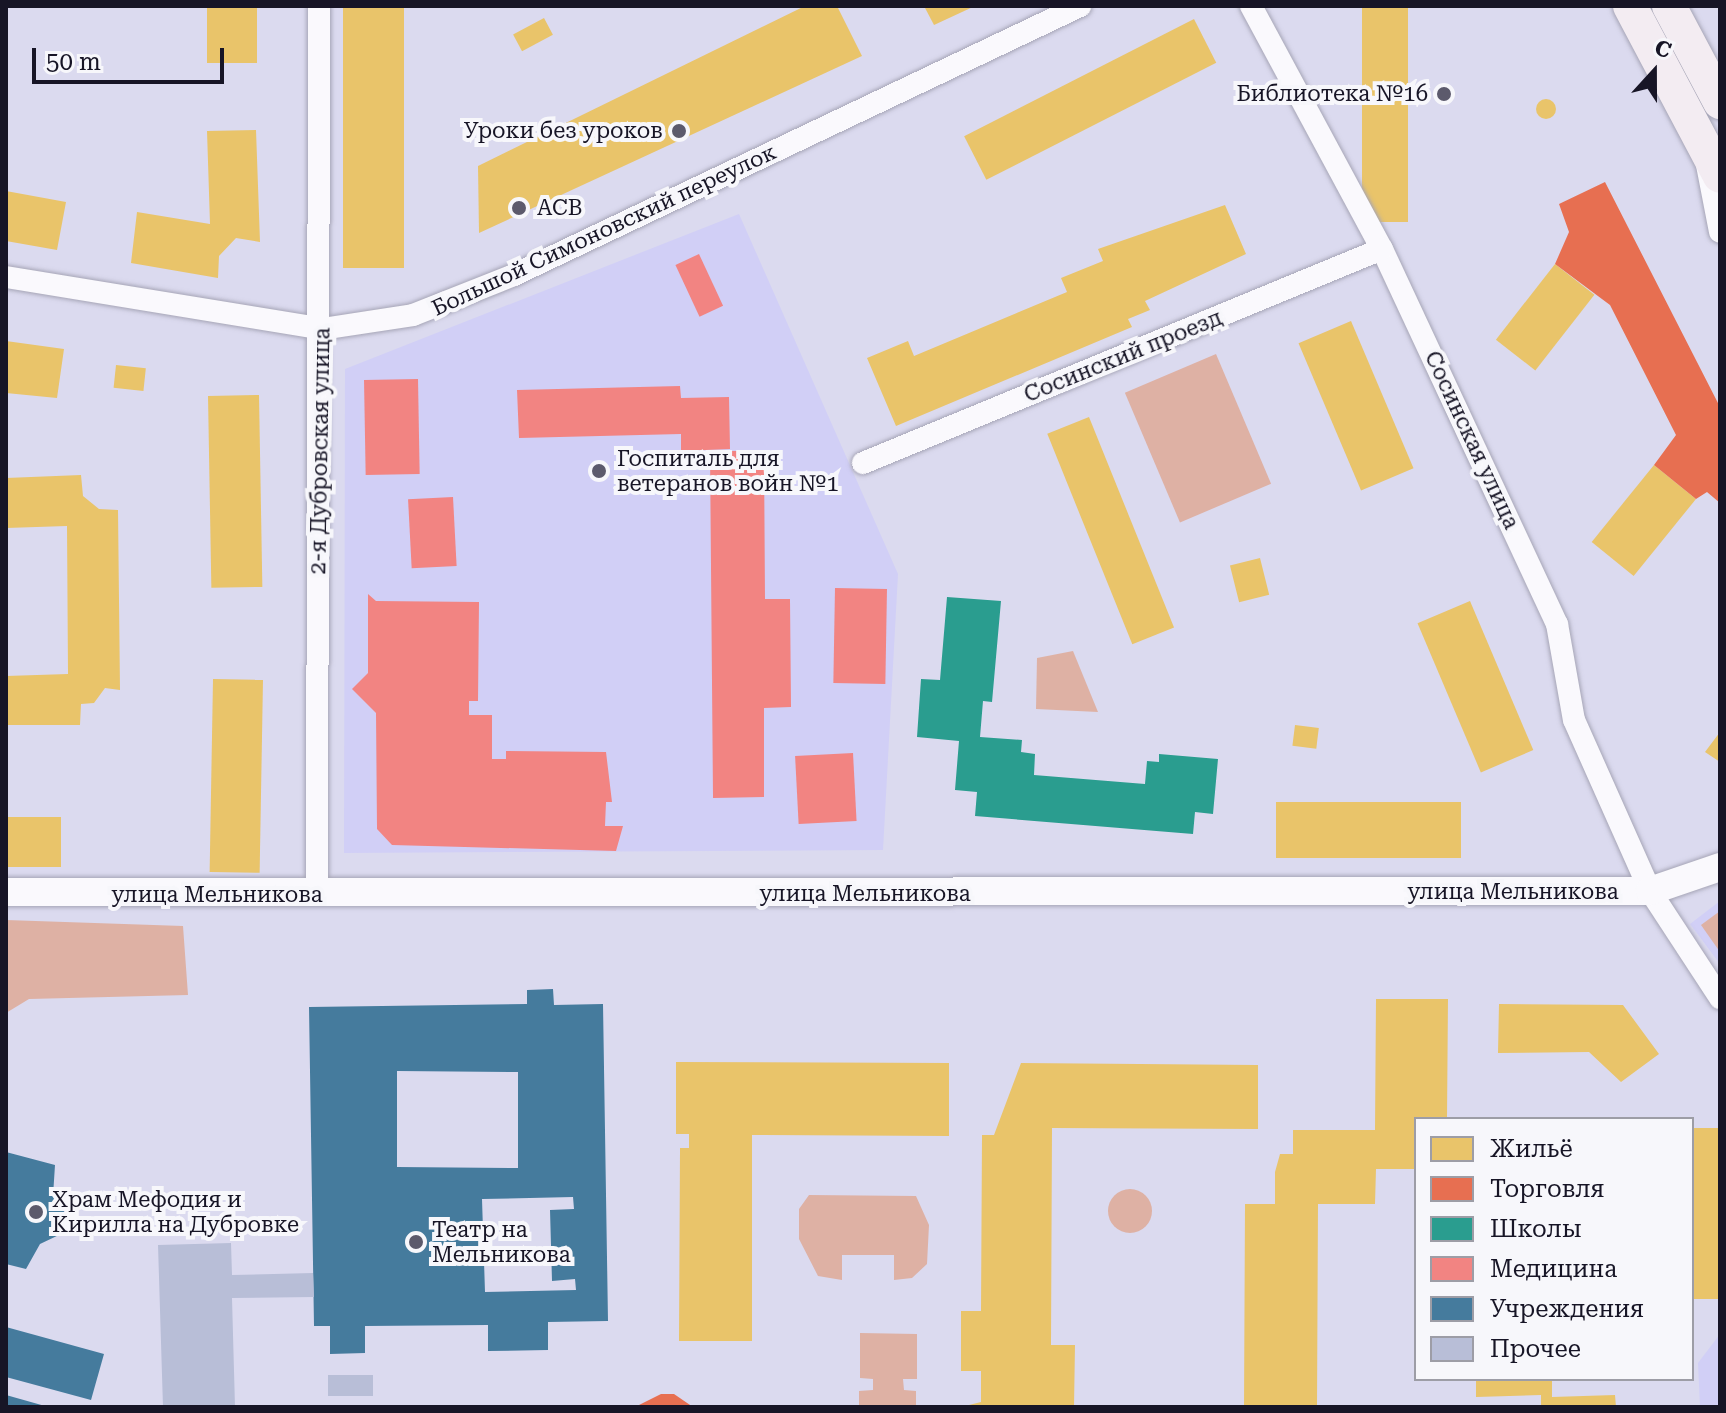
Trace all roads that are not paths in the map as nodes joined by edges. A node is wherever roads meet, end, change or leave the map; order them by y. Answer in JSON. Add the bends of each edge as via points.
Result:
{"nodes":[{"id":1,"x":319,"y":6,"type":"edge"},
{"id":2,"x":1080,"y":6,"type":"edge"},
{"id":3,"x":1251,"y":6,"type":"edge"},
{"id":4,"x":1630,"y":6,"type":"edge"},
{"id":5,"x":1669,"y":6,"type":"edge"},
{"id":6,"x":1720,"y":102,"type":"edge"},
{"id":7,"x":1701,"y":140,"type":"junction"},
{"id":8,"x":1720,"y":176,"type":"edge"},
{"id":9,"x":1720,"y":232,"type":"edge"},
{"id":10,"x":1382,"y":249,"type":"junction"},
{"id":11,"x":6,"y":277,"type":"edge"},
{"id":12,"x":322,"y":329,"type":"junction"},
{"id":13,"x":863,"y":463,"type":"dead end"},
{"id":14,"x":1720,"y":867,"type":"edge"},
{"id":15,"x":1650,"y":891,"type":"junction"},
{"id":16,"x":6,"y":892,"type":"edge"},
{"id":17,"x":317,"y":895,"type":"junction"},
{"id":18,"x":1720,"y":998,"type":"edge"}],
"edges":[{"from":1,"to":12,"type":"street","name":"2-я Дубровская улица"},
{"from":2,"to":12,"type":"street","name":"Большой Симоновский переулок","via":[[465,297],[413,315]]},
{"from":3,"to":10,"type":"street","name":"Сосинская улица"},
{"from":4,"to":7,"type":"main road"},
{"from":5,"to":6,"type":"main road"},
{"from":7,"to":8,"type":"main road"},
{"from":7,"to":9,"type":"street"},
{"from":10,"to":13,"type":"street","name":"Сосинский проезд"},
{"from":10,"to":15,"type":"street","name":"Сосинская улица","via":[[1557,624],[1574,720]]},
{"from":11,"to":12,"type":"street","name":"Большой Симоновский переулок"},
{"from":12,"to":17,"type":"street","name":"2-я Дубровская улица"},
{"from":14,"to":15,"type":"street","name":"улица Мельникова"},
{"from":15,"to":17,"type":"street","name":"улица Мельникова"},
{"from":15,"to":18,"type":"street","name":"Сосинская улица"},
{"from":16,"to":17,"type":"street","name":"улица Мельникова"}]}
